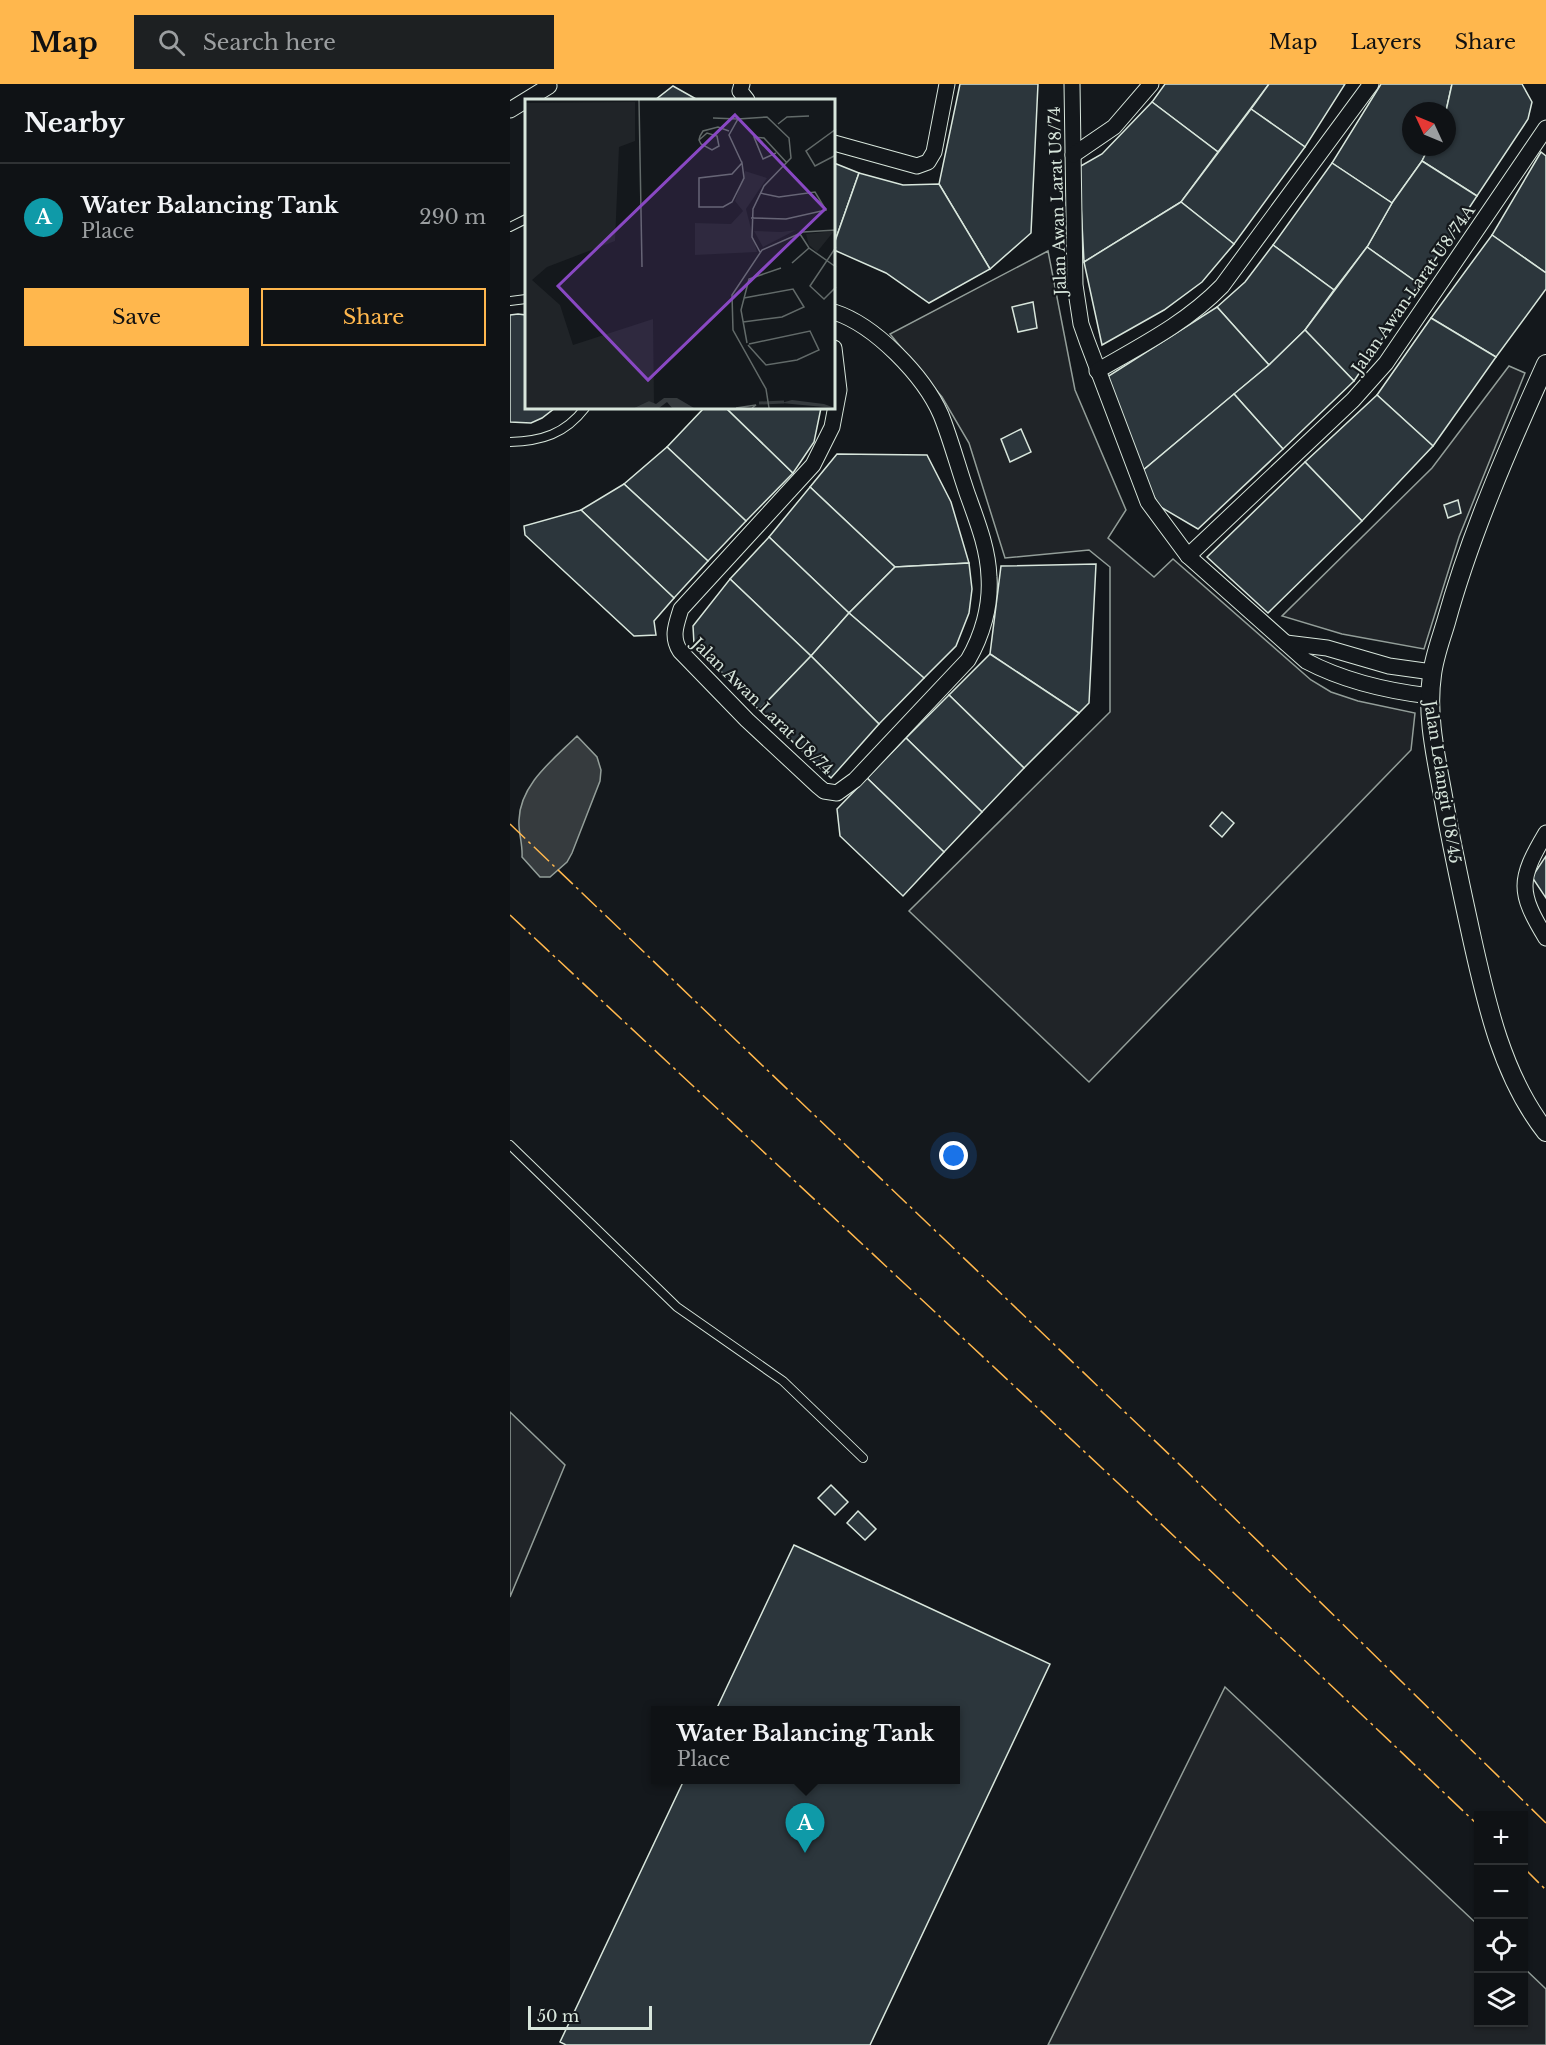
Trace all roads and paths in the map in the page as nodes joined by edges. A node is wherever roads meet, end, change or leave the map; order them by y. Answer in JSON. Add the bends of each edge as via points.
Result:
{"nodes":[{"id":1,"x":742,"y":84,"type":"edge"},
{"id":2,"x":947,"y":84,"type":"edge"},
{"id":3,"x":1072,"y":84,"type":"edge"},
{"id":4,"x":1151,"y":84,"type":"edge"},
{"id":5,"x":1371,"y":84,"type":"edge"},
{"id":6,"x":548,"y":90,"type":"edge"},
{"id":7,"x":531,"y":99,"type":"edge"},
{"id":8,"x":746,"y":99,"type":"edge"},
{"id":9,"x":525,"y":102,"type":"edge"},
{"id":10,"x":510,"y":110,"type":"edge"},
{"id":11,"x":1546,"y":128,"type":"edge"},
{"id":12,"x":836,"y":143,"type":"edge"},
{"id":13,"x":1072,"y":155,"type":"junction"},
{"id":14,"x":525,"y":219,"type":"edge"},
{"id":15,"x":510,"y":226,"type":"edge"},
{"id":16,"x":525,"y":299,"type":"edge"},
{"id":17,"x":510,"y":301,"type":"edge"},
{"id":18,"x":836,"y":313,"type":"edge"},
{"id":19,"x":836,"y":365,"type":"edge"},
{"id":20,"x":1546,"y":365,"type":"edge"},
{"id":21,"x":1097,"y":371,"type":"junction"},
{"id":22,"x":836,"y":404,"type":"edge"},
{"id":23,"x":583,"y":410,"type":"edge"},
{"id":24,"x":835,"y":410,"type":"edge"},
{"id":25,"x":510,"y":442,"type":"edge"},
{"id":26,"x":1188,"y":556,"type":"junction"},
{"id":27,"x":1286,"y":643,"type":"junction"},
{"id":28,"x":1432,"y":672,"type":"junction"},
{"id":29,"x":1430,"y":696,"type":"junction"},
{"id":30,"x":1546,"y":833,"type":"edge"},
{"id":31,"x":1546,"y":939,"type":"edge"},
{"id":32,"x":1546,"y":1132,"type":"edge"},
{"id":33,"x":510,"y":1145,"type":"edge"},
{"id":34,"x":863,"y":1458,"type":"dead end"}],
"edges":[{"from":1,"to":8,"type":"street","via":[[740,91]]},
{"from":2,"to":12,"type":"street","via":[[934,152],[928,162],[917,166]]},
{"from":3,"to":13,"type":"street","name":"Jalan Awan Larat U8/74"},
{"from":4,"to":13,"type":"street","via":[[1114,127]]},
{"from":5,"to":21,"type":"street","via":[[1222,286],[1177,326]]},
{"from":6,"to":7,"type":"street"},
{"from":9,"to":10,"type":"street"},
{"from":11,"to":26,"type":"street","name":"Jalan Awan Larat U8/74A","via":[[1386,363],[1353,400]]},
{"from":13,"to":21,"type":"street","name":"Jalan Awan Larat U8/74","via":[[1077,295],[1081,324]]},
{"from":14,"to":15,"type":"lane"},
{"from":16,"to":17,"type":"lane"},
{"from":18,"to":24,"type":"street","name":"Jalan Awan Larat U8/74","via":[[867,328],[896,354],[920,381],[940,413],[986,547],[990,579],[985,619],[968,660],[855,780],[837,793],[818,786],[747,720],[680,651],[674,636],[681,609],[813,465]]},
{"from":19,"to":22,"type":"street","name":"Jalan Awan Larat U8/74"},
{"from":20,"to":28,"type":"street","name":"Jalan Lelangit U8/45","via":[[1469,552]]},
{"from":21,"to":26,"type":"street","name":"Jalan Awan Larat U8/74","via":[[1148,502]]},
{"from":23,"to":25,"type":"lane","via":[[549,437]]},
{"from":26,"to":27,"type":"street","name":"Jalan Awan Larat U8/74"},
{"from":27,"to":28,"type":"street","via":[[1327,648],[1389,666]]},
{"from":27,"to":29,"type":"street","name":"Jalan Awan Larat U8/74","via":[[1306,661],[1329,672],[1387,690]]},
{"from":28,"to":29,"type":"street","name":"Jalan Lelangit U8/45"},
{"from":29,"to":32,"type":"street","name":"Jalan Lelangit U8/45","via":[[1452,850],[1491,1020],[1524,1099]]},
{"from":30,"to":31,"type":"street","via":[[1528,865],[1524,886],[1529,906]]},
{"from":33,"to":34,"type":"lane","via":[[676,1307],[783,1381]]}]}
